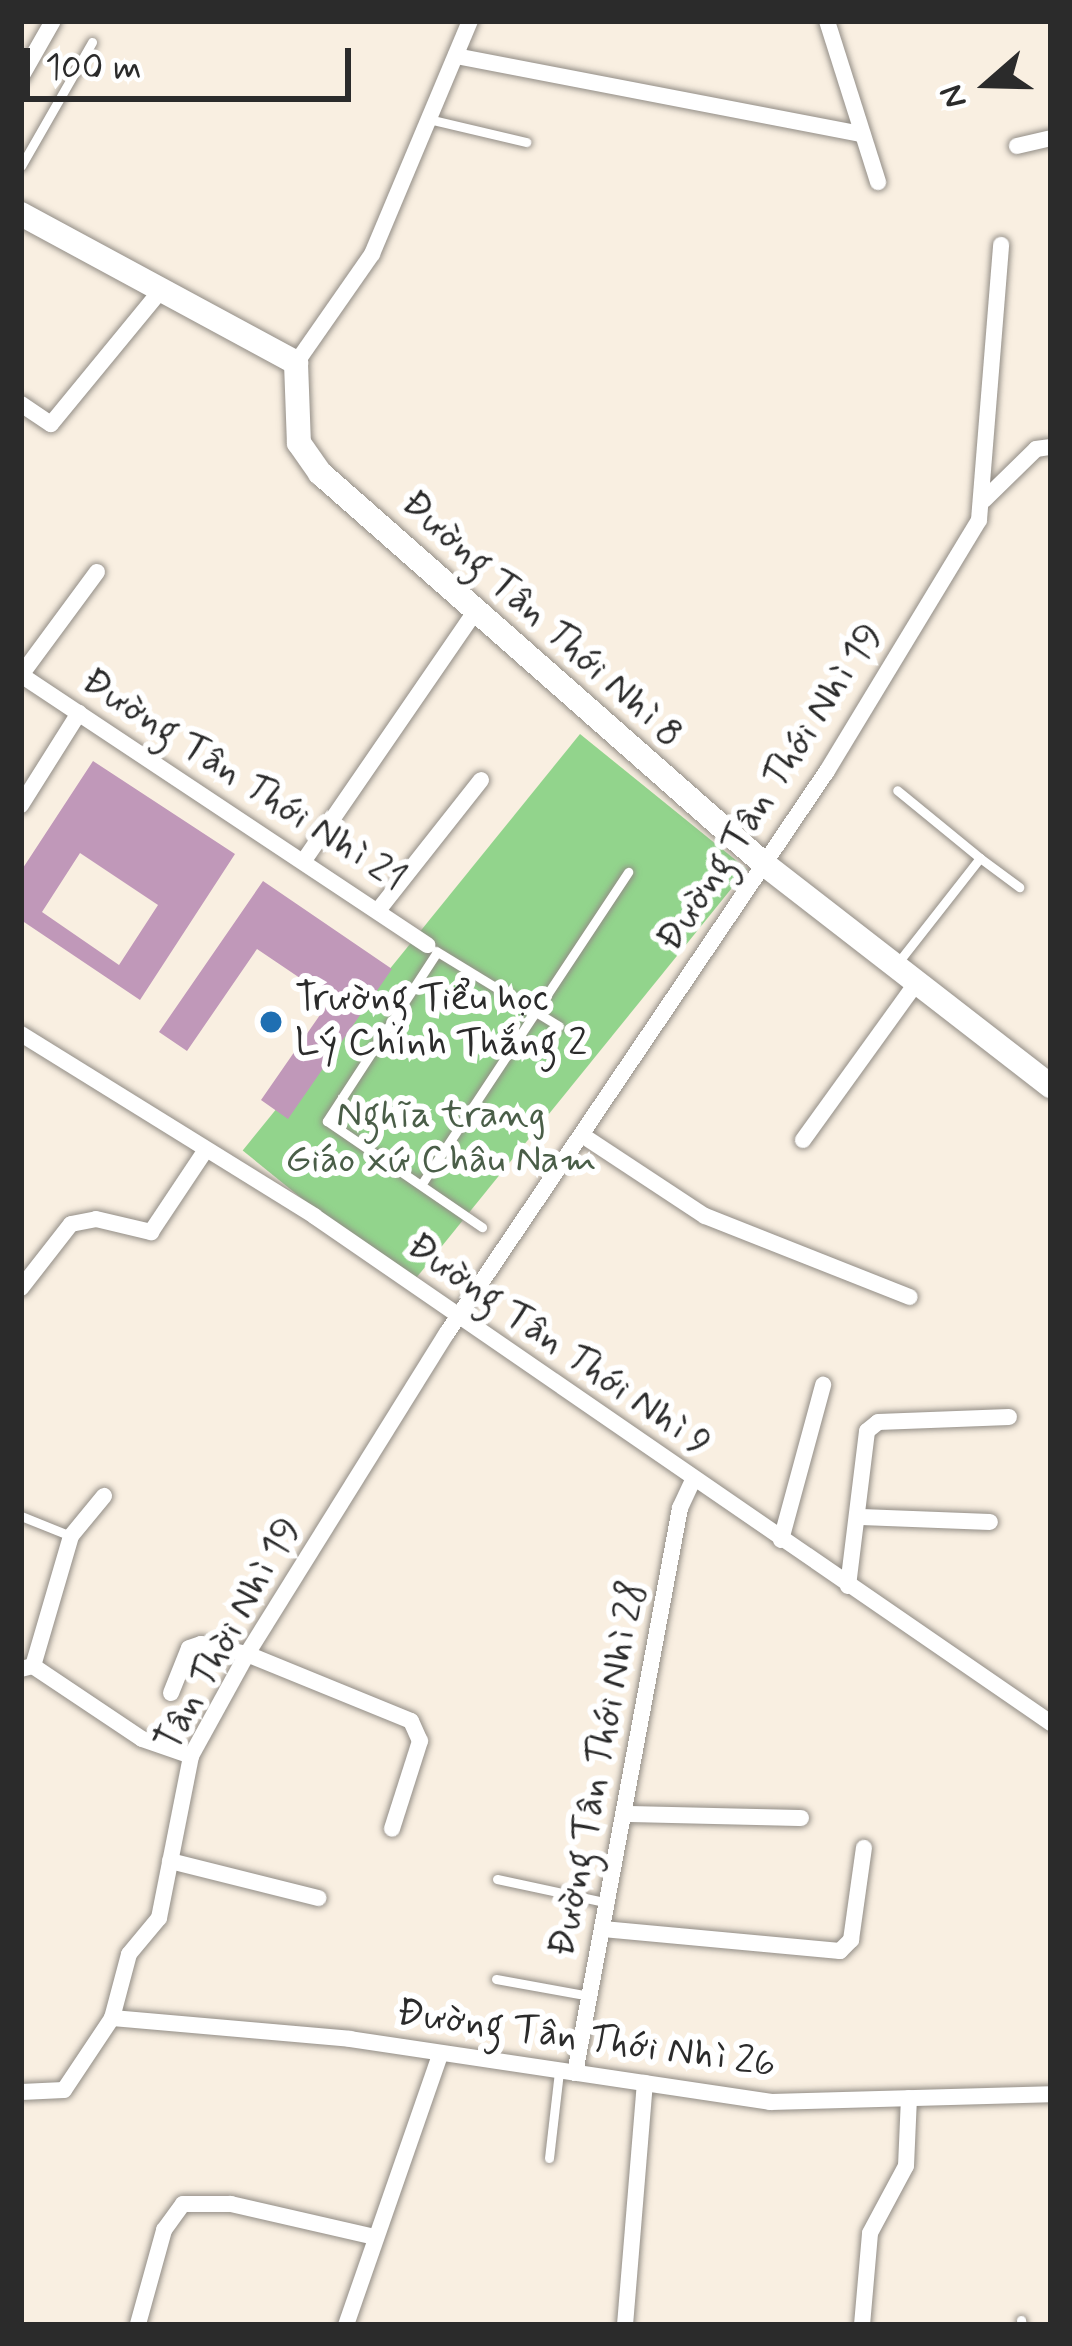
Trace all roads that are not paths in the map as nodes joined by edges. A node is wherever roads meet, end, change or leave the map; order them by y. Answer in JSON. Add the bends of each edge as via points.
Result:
{"nodes":[{"id":1,"x":53,"y":21,"type":"edge"},
{"id":2,"x":470,"y":21,"type":"edge"},
{"id":3,"x":826,"y":21,"type":"edge"},
{"id":4,"x":92,"y":42,"type":"dead end"},
{"id":5,"x":456,"y":56,"type":"junction"},
{"id":6,"x":21,"y":77,"type":"edge"},
{"id":7,"x":428,"y":119,"type":"junction"},
{"id":8,"x":862,"y":134,"type":"junction"},
{"id":9,"x":1051,"y":138,"type":"edge"},
{"id":10,"x":526,"y":142,"type":"dead end"},
{"id":11,"x":1017,"y":146,"type":"dead end"},
{"id":12,"x":21,"y":166,"type":"edge"},
{"id":13,"x":878,"y":182,"type":"dead end"},
{"id":14,"x":21,"y":214,"type":"edge"},
{"id":15,"x":1000,"y":245,"type":"dead end"},
{"id":16,"x":161,"y":290,"type":"junction"},
{"id":17,"x":296,"y":363,"type":"junction"},
{"id":18,"x":21,"y":404,"type":"edge"},
{"id":19,"x":1051,"y":448,"type":"edge"},
{"id":20,"x":984,"y":500,"type":"junction"},
{"id":21,"x":98,"y":572,"type":"dead end"},
{"id":22,"x":476,"y":610,"type":"junction"},
{"id":23,"x":21,"y":675,"type":"edge"},
{"id":24,"x":79,"y":713,"type":"junction"},
{"id":25,"x":481,"y":780,"type":"dead end"},
{"id":26,"x":897,"y":790,"type":"dead end"},
{"id":27,"x":21,"y":805,"type":"edge"},
{"id":28,"x":980,"y":858,"type":"junction"},
{"id":29,"x":305,"y":859,"type":"junction"},
{"id":30,"x":763,"y":863,"type":"junction"},
{"id":31,"x":628,"y":872,"type":"dead end"},
{"id":32,"x":1019,"y":886,"type":"dead end"},
{"id":33,"x":380,"y":908,"type":"junction"},
{"id":34,"x":433,"y":949,"type":"junction"},
{"id":35,"x":896,"y":965,"type":"junction"},
{"id":36,"x":917,"y":982,"type":"junction"},
{"id":37,"x":538,"y":1012,"type":"junction"},
{"id":38,"x":559,"y":1026,"type":"dead end"},
{"id":39,"x":21,"y":1034,"type":"edge"},
{"id":40,"x":1051,"y":1086,"type":"edge"},
{"id":41,"x":582,"y":1135,"type":"junction"},
{"id":42,"x":803,"y":1140,"type":"dead end"},
{"id":43,"x":205,"y":1150,"type":"junction"},
{"id":44,"x":423,"y":1182,"type":"junction"},
{"id":45,"x":482,"y":1227,"type":"dead end"},
{"id":46,"x":21,"y":1288,"type":"edge"},
{"id":47,"x":910,"y":1297,"type":"dead end"},
{"id":48,"x":460,"y":1319,"type":"junction"},
{"id":49,"x":823,"y":1385,"type":"dead end"},
{"id":50,"x":1009,"y":1417,"type":"dead end"},
{"id":51,"x":693,"y":1480,"type":"junction"},
{"id":52,"x":104,"y":1496,"type":"dead end"},
{"id":53,"x":21,"y":1516,"type":"edge"},
{"id":54,"x":861,"y":1517,"type":"junction"},
{"id":55,"x":990,"y":1522,"type":"dead end"},
{"id":56,"x":71,"y":1536,"type":"junction"},
{"id":57,"x":781,"y":1540,"type":"junction"},
{"id":58,"x":848,"y":1586,"type":"junction"},
{"id":59,"x":248,"y":1654,"type":"junction"},
{"id":60,"x":27,"y":1668,"type":"edge"},
{"id":61,"x":171,"y":1693,"type":"dead end"},
{"id":62,"x":1051,"y":1723,"type":"edge"},
{"id":63,"x":191,"y":1756,"type":"junction"},
{"id":64,"x":627,"y":1814,"type":"junction"},
{"id":65,"x":801,"y":1818,"type":"dead end"},
{"id":66,"x":392,"y":1829,"type":"dead end"},
{"id":67,"x":864,"y":1848,"type":"dead end"},
{"id":68,"x":170,"y":1861,"type":"junction"},
{"id":69,"x":496,"y":1879,"type":"dead end"},
{"id":70,"x":318,"y":1898,"type":"dead end"},
{"id":71,"x":609,"y":1903,"type":"junction"},
{"id":72,"x":604,"y":1929,"type":"junction"},
{"id":73,"x":496,"y":1979,"type":"dead end"},
{"id":74,"x":590,"y":1996,"type":"junction"},
{"id":75,"x":112,"y":2018,"type":"junction"},
{"id":76,"x":439,"y":2057,"type":"junction"},
{"id":77,"x":567,"y":2072,"type":"junction"},
{"id":78,"x":644,"y":2083,"type":"junction"},
{"id":79,"x":21,"y":2092,"type":"edge"},
{"id":80,"x":1051,"y":2094,"type":"edge"},
{"id":81,"x":909,"y":2098,"type":"junction"},
{"id":82,"x":549,"y":2158,"type":"dead end"},
{"id":83,"x":371,"y":2236,"type":"junction"},
{"id":84,"x":138,"y":2324,"type":"edge"},
{"id":85,"x":346,"y":2325,"type":"edge"},
{"id":86,"x":625,"y":2325,"type":"edge"},
{"id":87,"x":862,"y":2325,"type":"edge"}],
"edges":[{"from":1,"to":6,"type":"street"},
{"from":2,"to":5,"type":"street"},
{"from":3,"to":8,"type":"street"},
{"from":4,"to":12,"type":"lane"},
{"from":5,"to":7,"type":"street"},
{"from":5,"to":8,"type":"street"},
{"from":7,"to":10,"type":"lane"},
{"from":7,"to":17,"type":"street","via":[[372,254]]},
{"from":8,"to":13,"type":"street"},
{"from":9,"to":11,"type":"street"},
{"from":14,"to":16,"type":"street"},
{"from":15,"to":20,"type":"street","name":"Đường Tân Thới Nhì 19"},
{"from":16,"to":17,"type":"street"},
{"from":16,"to":18,"type":"street","via":[[51,424]]},
{"from":17,"to":22,"type":"street","name":"Đường Tân Thới Nhì 8","via":[[302,452]]},
{"from":19,"to":20,"type":"street","via":[[1036,449]]},
{"from":20,"to":30,"type":"street","name":"Đường Tân Thới Nhì 19","via":[[952,571]]},
{"from":21,"to":23,"type":"street"},
{"from":22,"to":29,"type":"street"},
{"from":22,"to":30,"type":"street","name":"Đường Tân Thới Nhì 8"},
{"from":23,"to":24,"type":"street","name":"Đường Tân Thới Nhì 21"},
{"from":24,"to":27,"type":"street"},
{"from":24,"to":29,"type":"street","name":"Đường Tân Thới Nhì 21"},
{"from":25,"to":33,"type":"street"},
{"from":26,"to":28,"type":"lane"},
{"from":28,"to":32,"type":"lane"},
{"from":28,"to":35,"type":"lane"},
{"from":29,"to":33,"type":"street","name":"Đường Tân Thới Nhì 21"},
{"from":30,"to":35,"type":"street","name":"Đường Tân Thới Nhì 8"},
{"from":30,"to":41,"type":"street","name":"Đường Tân Thới Nhì 19"},
{"from":31,"to":37,"type":"lane"},
{"from":33,"to":34,"type":"street","name":"Đường Tân Thới Nhì 21"},
{"from":34,"to":37,"type":"lane"},
{"from":34,"to":44,"type":"lane","via":[[327,1116]]},
{"from":35,"to":36,"type":"street","name":"Đường Tân Thới Nhì 8"},
{"from":36,"to":40,"type":"street","name":"Đường Tân Thới Nhì 8"},
{"from":36,"to":42,"type":"street"},
{"from":37,"to":38,"type":"lane"},
{"from":37,"to":44,"type":"lane"},
{"from":39,"to":43,"type":"street","name":"Đường Tân Thới Nhì 9"},
{"from":41,"to":47,"type":"street","via":[[705,1216]]},
{"from":41,"to":48,"type":"street","name":"Đường Tân Thới Nhì 19"},
{"from":43,"to":46,"type":"street","via":[[151,1232],[96,1219],[71,1224]]},
{"from":43,"to":48,"type":"street","name":"Đường Tân Thới Nhì 9"},
{"from":44,"to":45,"type":"lane"},
{"from":48,"to":51,"type":"street","name":"Đường Tân Thới Nhì 9"},
{"from":48,"to":59,"type":"street","name":"Tân Thời Nhì 19"},
{"from":49,"to":57,"type":"street"},
{"from":50,"to":54,"type":"street","via":[[872,1426],[864,1442]]},
{"from":51,"to":57,"type":"street","name":"Đường Tân Thới Nhì 9"},
{"from":51,"to":64,"type":"street","name":"Đường Tân Thới Nhì 28","via":[[680,1508]]},
{"from":52,"to":56,"type":"street"},
{"from":53,"to":56,"type":"lane"},
{"from":54,"to":55,"type":"street"},
{"from":54,"to":58,"type":"street"},
{"from":56,"to":60,"type":"street"},
{"from":57,"to":58,"type":"street","name":"Đường Tân Thới Nhì 9"},
{"from":58,"to":62,"type":"street","name":"Đường Tân Thới Nhì 9"},
{"from":59,"to":61,"type":"street","via":[[193,1645]]},
{"from":59,"to":63,"type":"street","name":"Tân Thời Nhì 19"},
{"from":59,"to":66,"type":"street","via":[[419,1729]]},
{"from":60,"to":63,"type":"street","via":[[142,1739]]},
{"from":63,"to":68,"type":"street","name":"Tân Thời Nhì 19"},
{"from":64,"to":65,"type":"street"},
{"from":64,"to":71,"type":"street","name":"Đường Tân Thới Nhì 28"},
{"from":67,"to":72,"type":"street","via":[[851,1940],[841,1952]]},
{"from":68,"to":70,"type":"street"},
{"from":68,"to":75,"type":"street","name":"Tân Thời Nhì 19","via":[[159,1918],[129,1954]]},
{"from":69,"to":71,"type":"lane"},
{"from":71,"to":72,"type":"street","name":"Đường Tân Thới Nhì 28"},
{"from":72,"to":74,"type":"street","name":"Đường Tân Thới Nhì 28"},
{"from":73,"to":74,"type":"lane"},
{"from":74,"to":77,"type":"street","name":"Đường Tân Thới Nhì 28"},
{"from":75,"to":76,"type":"street","name":"Đường Tân Thới Nhì 26","via":[[350,2039]]},
{"from":75,"to":79,"type":"street","name":"Tân Thời Nhì 19","via":[[64,2090]]},
{"from":76,"to":77,"type":"street","name":"Đường Tân Thới Nhì 26"},
{"from":76,"to":83,"type":"street"},
{"from":77,"to":78,"type":"street","name":"Đường Tân Thới Nhì 26"},
{"from":77,"to":82,"type":"lane"},
{"from":78,"to":81,"type":"street","name":"Đường Tân Thới Nhì 26","via":[[770,2102]]},
{"from":78,"to":86,"type":"street"},
{"from":80,"to":81,"type":"street","name":"Đường Tân Thới Nhì 26"},
{"from":81,"to":87,"type":"street","via":[[906,2166],[870,2233]]},
{"from":83,"to":84,"type":"street","via":[[232,2204],[183,2204],[164,2230]]},
{"from":83,"to":85,"type":"street"}]}
